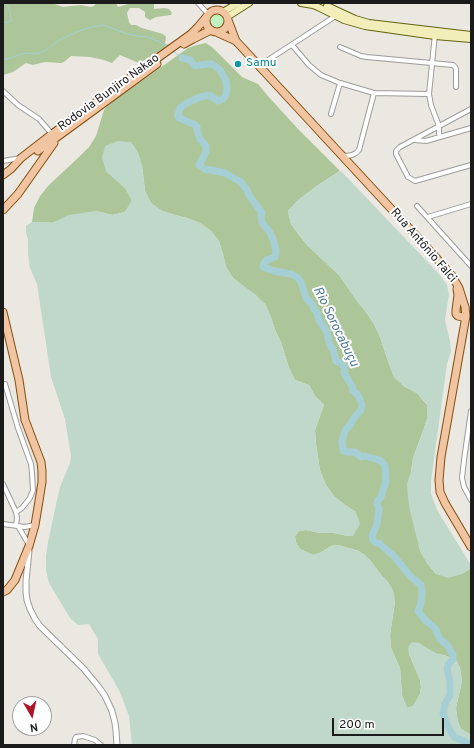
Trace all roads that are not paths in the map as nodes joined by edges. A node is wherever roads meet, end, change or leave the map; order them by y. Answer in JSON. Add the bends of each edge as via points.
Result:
{"nodes":[{"id":1,"x":198,"y":3,"type":"edge"},
{"id":2,"x":238,"y":3,"type":"edge"},
{"id":3,"x":249,"y":3,"type":"edge"},
{"id":4,"x":301,"y":3,"type":"edge"},
{"id":5,"x":319,"y":3,"type":"edge"},
{"id":6,"x":338,"y":14,"type":"junction"},
{"id":7,"x":208,"y":16,"type":"junction"},
{"id":8,"x":226,"y":17,"type":"junction"},
{"id":9,"x":214,"y":31,"type":"junction"},
{"id":10,"x":435,"y":33,"type":"junction"},
{"id":11,"x":471,"y":34,"type":"edge"},
{"id":12,"x":471,"y":40,"type":"edge"},
{"id":13,"x":236,"y":41,"type":"junction"},
{"id":14,"x":292,"y":45,"type":"junction"},
{"id":15,"x":340,"y":48,"type":"dead end"},
{"id":16,"x":432,"y":63,"type":"junction"},
{"id":17,"x":258,"y":66,"type":"junction"},
{"id":18,"x":340,"y":83,"type":"junction"},
{"id":19,"x":456,"y":87,"type":"dead end"},
{"id":20,"x":3,"y":91,"type":"edge"},
{"id":21,"x":374,"y":93,"type":"junction"},
{"id":22,"x":429,"y":94,"type":"junction"},
{"id":23,"x":471,"y":109,"type":"edge"},
{"id":24,"x":331,"y":114,"type":"dead end"},
{"id":25,"x":77,"y":116,"type":"junction"},
{"id":26,"x":439,"y":126,"type":"junction"},
{"id":27,"x":471,"y":128,"type":"edge"},
{"id":28,"x":67,"y":130,"type":"junction"},
{"id":29,"x":52,"y":134,"type":"junction"},
{"id":30,"x":440,"y":137,"type":"junction"},
{"id":31,"x":415,"y":140,"type":"junction"},
{"id":32,"x":46,"y":145,"type":"junction"},
{"id":33,"x":340,"y":155,"type":"junction"},
{"id":34,"x":21,"y":158,"type":"junction"},
{"id":35,"x":3,"y":160,"type":"edge"},
{"id":36,"x":40,"y":162,"type":"junction"},
{"id":37,"x":471,"y":165,"type":"edge"},
{"id":38,"x":11,"y":169,"type":"junction"},
{"id":39,"x":3,"y":175,"type":"edge"},
{"id":40,"x":471,"y":204,"type":"edge"},
{"id":41,"x":417,"y":206,"type":"dead end"},
{"id":42,"x":3,"y":210,"type":"edge"},
{"id":43,"x":428,"y":217,"type":"junction"},
{"id":44,"x":471,"y":266,"type":"edge"},
{"id":45,"x":3,"y":312,"type":"edge"},
{"id":46,"x":468,"y":316,"type":"edge"},
{"id":47,"x":5,"y":384,"type":"dead end"},
{"id":48,"x":471,"y":411,"type":"edge"},
{"id":49,"x":3,"y":484,"type":"edge"},
{"id":50,"x":471,"y":500,"type":"edge"},
{"id":51,"x":16,"y":512,"type":"junction"},
{"id":52,"x":3,"y":524,"type":"edge"},
{"id":53,"x":35,"y":525,"type":"junction"},
{"id":54,"x":17,"y":526,"type":"junction"},
{"id":55,"x":29,"y":546,"type":"junction"},
{"id":56,"x":471,"y":547,"type":"edge"},
{"id":57,"x":3,"y":592,"type":"edge"},
{"id":58,"x":74,"y":744,"type":"edge"},
{"id":59,"x":101,"y":745,"type":"edge"},
{"id":60,"x":117,"y":745,"type":"edge"}],
"edges":[{"from":1,"to":7,"type":"street"},
{"from":2,"to":8,"type":"main road"},
{"from":3,"to":8,"type":"main road"},
{"from":4,"to":6,"type":"main road"},
{"from":5,"to":6,"type":"main road"},
{"from":6,"to":10,"type":"main road","via":[[369,23]]},
{"from":6,"to":14,"type":"street"},
{"from":7,"to":8,"type":"main road","via":[[215,11]]},
{"from":7,"to":9,"type":"main road","via":[[206,24]]},
{"from":7,"to":25,"type":"main road","name":"Rodovia Bunjiro Nakao","via":[[191,34]]},
{"from":8,"to":9,"type":"main road","via":[[226,28]]},
{"from":8,"to":13,"type":"main road","name":"Rua Antônio Falci"},
{"from":9,"to":13,"type":"main road","name":"Rua Antônio Falci"},
{"from":9,"to":28,"type":"main road","name":"Rodovia Bunjiro Nakao","via":[[180,46]]},
{"from":10,"to":11,"type":"main road"},
{"from":10,"to":12,"type":"main road"},
{"from":10,"to":16,"type":"street"},
{"from":13,"to":17,"type":"main road","name":"Rua Antônio Falci"},
{"from":14,"to":17,"type":"street"},
{"from":14,"to":18,"type":"street","via":[[321,75]]},
{"from":15,"to":16,"type":"street","via":[[367,57]]},
{"from":16,"to":19,"type":"street","via":[[455,67]]},
{"from":16,"to":22,"type":"street"},
{"from":17,"to":33,"type":"main road","name":"Rua Antônio Falci"},
{"from":18,"to":21,"type":"street"},
{"from":18,"to":24,"type":"street"},
{"from":20,"to":29,"type":"street","via":[[39,119]]},
{"from":21,"to":22,"type":"street"},
{"from":21,"to":33,"type":"street","via":[[359,150],[352,155]]},
{"from":22,"to":26,"type":"street"},
{"from":23,"to":26,"type":"street"},
{"from":25,"to":29,"type":"main road","name":"Rodovia Bunjiro Nakao"},
{"from":25,"to":32,"type":"main road"},
{"from":26,"to":30,"type":"street"},
{"from":26,"to":31,"type":"street"},
{"from":27,"to":30,"type":"street"},
{"from":28,"to":32,"type":"main road","name":"Rodovia Bunjiro Nakao"},
{"from":28,"to":36,"type":"main road"},
{"from":29,"to":34,"type":"main road","name":"Rodovia Bunjiro Nakao"},
{"from":30,"to":31,"type":"street","via":[[426,141]]},
{"from":31,"to":37,"type":"street","via":[[396,151],[408,177],[414,181]]},
{"from":32,"to":36,"type":"main road"},
{"from":32,"to":38,"type":"main road","name":"Rodovia Bunjiro Nakao"},
{"from":33,"to":46,"type":"main road","name":"Rua Antônio Falci","via":[[452,276],[458,295],[456,314]]},
{"from":34,"to":35,"type":"street"},
{"from":34,"to":38,"type":"main road","name":"Rodovia Bunjiro Nakao"},
{"from":36,"to":42,"type":"main road","via":[[18,194]]},
{"from":38,"to":39,"type":"main road","name":"Rodovia Bunjiro Nakao"},
{"from":40,"to":43,"type":"street"},
{"from":41,"to":43,"type":"street"},
{"from":43,"to":44,"type":"street"},
{"from":45,"to":53,"type":"main road","via":[[19,380],[25,420],[41,462],[42,482]]},
{"from":46,"to":56,"type":"main road","via":[[441,457],[439,480],[445,504]]},
{"from":47,"to":51,"type":"street","via":[[32,473],[33,490],[30,498]]},
{"from":48,"to":50,"type":"street","via":[[462,478]]},
{"from":49,"to":51,"type":"street"},
{"from":51,"to":54,"type":"street"},
{"from":52,"to":54,"type":"street"},
{"from":53,"to":54,"type":"street"},
{"from":53,"to":55,"type":"main road"},
{"from":54,"to":55,"type":"street"},
{"from":55,"to":57,"type":"main road","via":[[15,580]]},
{"from":55,"to":60,"type":"street","via":[[26,592],[30,609],[40,626],[84,669],[105,696],[115,723]]},
{"from":58,"to":59,"type":"street","via":[[76,737],[83,736]]}]}
